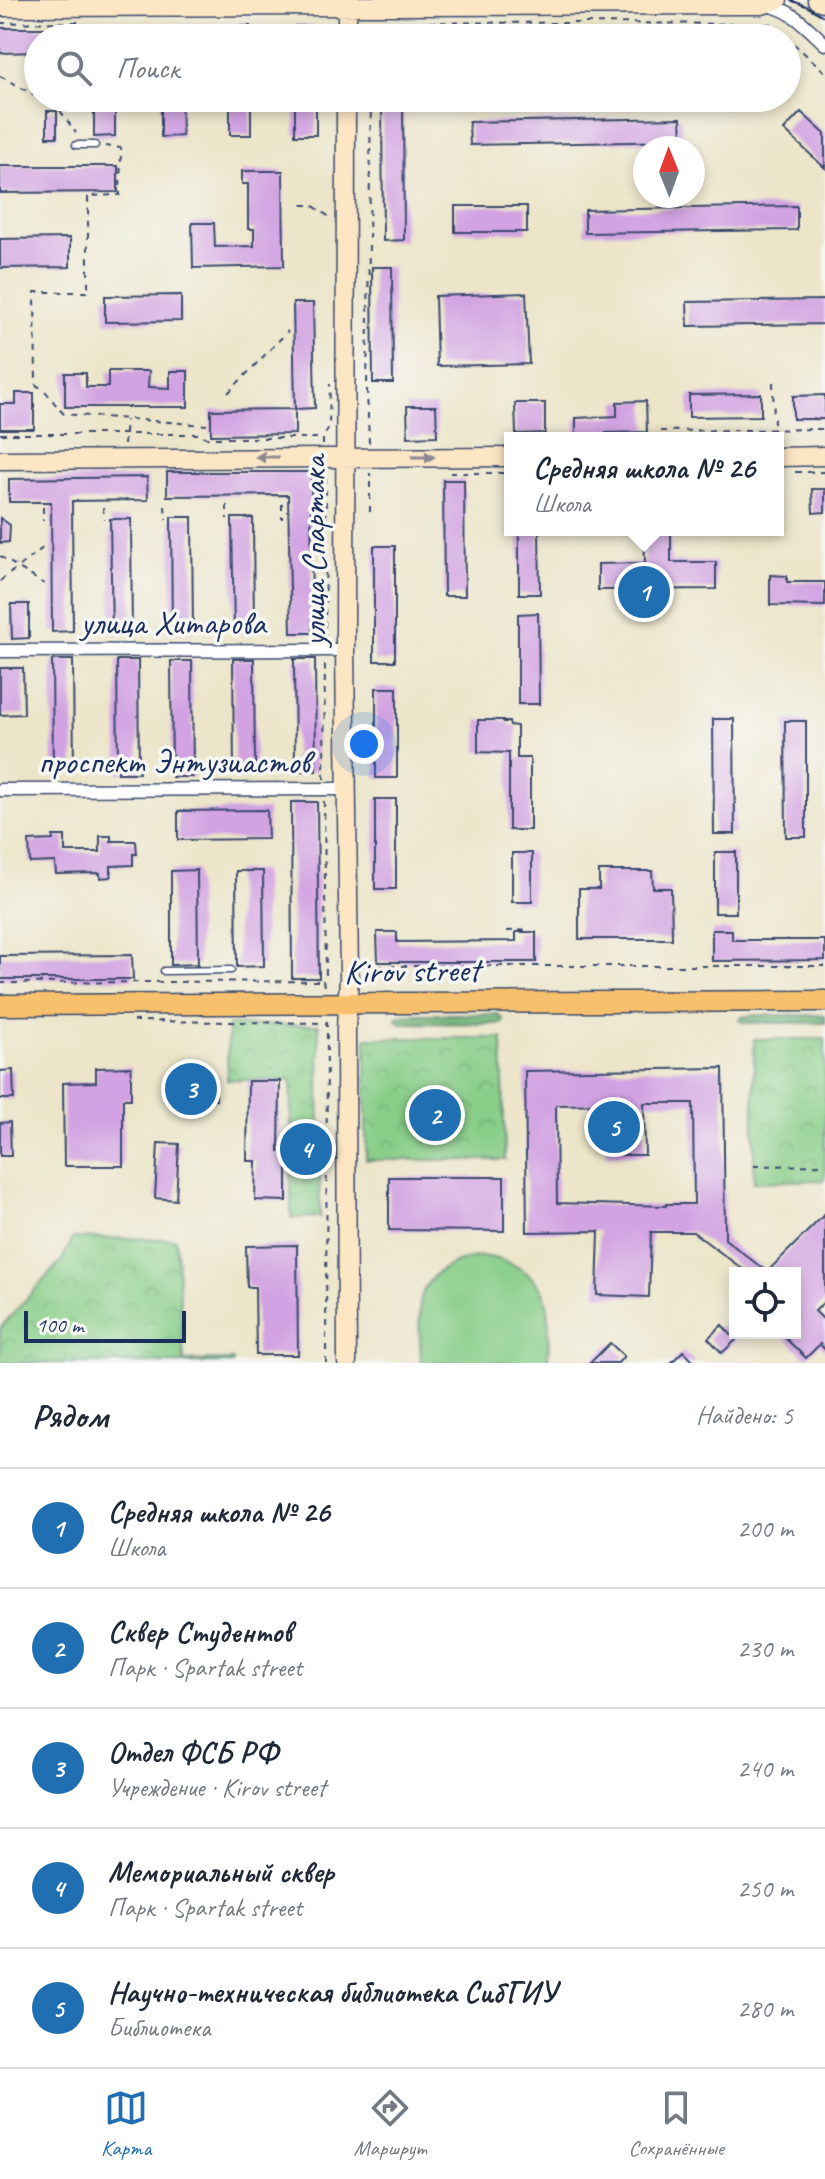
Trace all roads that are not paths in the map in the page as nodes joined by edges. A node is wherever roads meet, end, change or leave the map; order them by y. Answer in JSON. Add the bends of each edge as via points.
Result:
{"nodes":[{"id":1,"x":770,"y":2,"type":"edge"},
{"id":2,"x":0,"y":7,"type":"edge"},
{"id":3,"x":347,"y":16,"type":"edge"},
{"id":4,"x":825,"y":44,"type":"edge"},
{"id":5,"x":346,"y":112,"type":"edge"},
{"id":6,"x":76,"y":145,"type":"dead end"},
{"id":7,"x":95,"y":145,"type":"road end"},
{"id":8,"x":825,"y":456,"type":"edge"},
{"id":9,"x":504,"y":457,"type":"edge"},
{"id":10,"x":784,"y":457,"type":"edge"},
{"id":11,"x":345,"y":458,"type":"junction"},
{"id":12,"x":0,"y":460,"type":"edge"},
{"id":13,"x":345,"y":650,"type":"junction"},
{"id":14,"x":0,"y":651,"type":"edge"},
{"id":15,"x":348,"y":789,"type":"junction"},
{"id":16,"x":0,"y":790,"type":"edge"},
{"id":17,"x":231,"y":970,"type":"dead end"},
{"id":18,"x":164,"y":971,"type":"dead end"},
{"id":19,"x":825,"y":1001,"type":"edge"},
{"id":20,"x":347,"y":1003,"type":"junction"},
{"id":21,"x":0,"y":1005,"type":"edge"},
{"id":22,"x":347,"y":1363,"type":"edge"}],
"edges":[{"from":1,"to":3,"type":"street"},
{"from":1,"to":4,"type":"street"},
{"from":2,"to":3,"type":"street"},
{"from":5,"to":11,"type":"street","name":"улица Спартака"},
{"from":6,"to":7,"type":"lane"},
{"from":8,"to":10,"type":"street"},
{"from":11,"to":9,"type":"street","one_way":true},
{"from":11,"to":12,"type":"street","one_way":true},
{"from":11,"to":13,"type":"street","name":"улица Спартака"},
{"from":13,"to":14,"type":"street","name":"улица Хитарова"},
{"from":13,"to":15,"type":"street","name":"улица Спартака"},
{"from":15,"to":16,"type":"street","name":"проспект Энтузиастов"},
{"from":15,"to":20,"type":"street","name":"улица Спартака"},
{"from":17,"to":18,"type":"lane"},
{"from":19,"to":20,"type":"main road","name":"Kirov street"},
{"from":20,"to":21,"type":"main road","name":"Kirov street","via":[[326,1013]]},
{"from":20,"to":22,"type":"street","name":"улица Спартака"}]}
